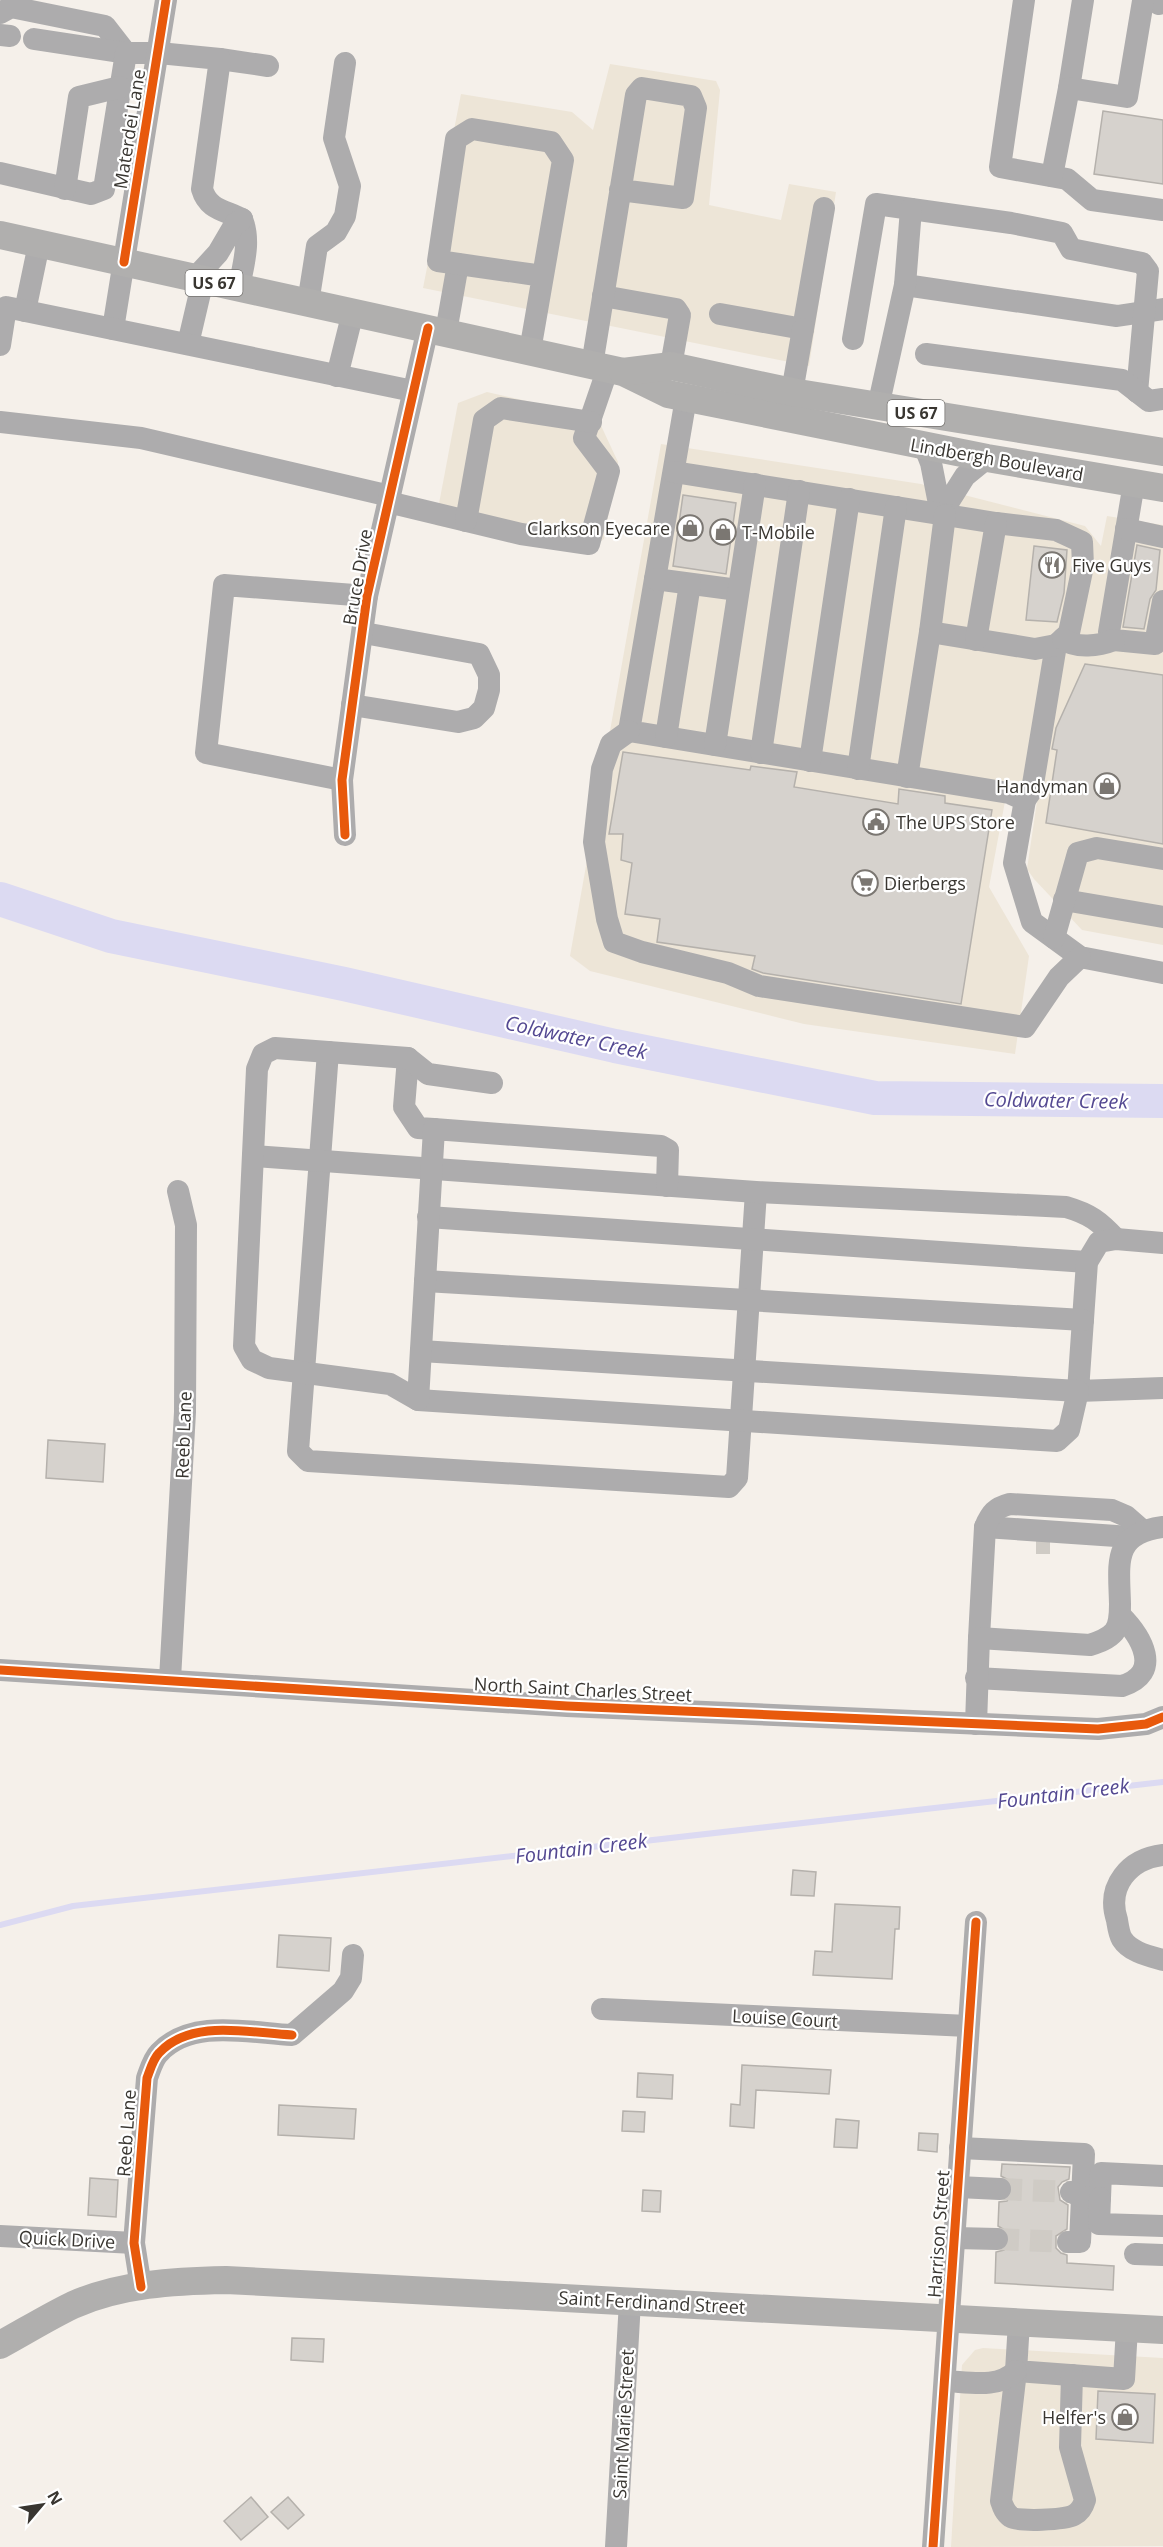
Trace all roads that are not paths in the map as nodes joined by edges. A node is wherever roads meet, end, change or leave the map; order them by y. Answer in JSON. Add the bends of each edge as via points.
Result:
{"nodes":[{"id":1,"x":166,"y":0,"type":"edge"},
{"id":2,"x":1024,"y":0,"type":"edge"},
{"id":3,"x":1083,"y":0,"type":"edge"},
{"id":4,"x":1152,"y":2,"type":"edge"},
{"id":5,"x":0,"y":13,"type":"edge"},
{"id":6,"x":34,"y":39,"type":"dead end"},
{"id":7,"x":126,"y":53,"type":"junction"},
{"id":8,"x":159,"y":53,"type":"junction"},
{"id":9,"x":220,"y":59,"type":"junction"},
{"id":10,"x":345,"y":63,"type":"dead end"},
{"id":11,"x":268,"y":66,"type":"dead end"},
{"id":12,"x":120,"y":87,"type":"junction"},
{"id":13,"x":1069,"y":88,"type":"junction"},
{"id":14,"x":0,"y":173,"type":"edge"},
{"id":15,"x":1052,"y":176,"type":"junction"},
{"id":16,"x":65,"y":189,"type":"junction"},
{"id":17,"x":620,"y":190,"type":"junction"},
{"id":18,"x":824,"y":208,"type":"dead end"},
{"id":19,"x":911,"y":209,"type":"junction"},
{"id":20,"x":1163,"y":210,"type":"edge"},
{"id":21,"x":242,"y":219,"type":"junction"},
{"id":22,"x":0,"y":235,"type":"edge"},
{"id":23,"x":39,"y":244,"type":"junction"},
{"id":24,"x":124,"y":262,"type":"junction"},
{"id":25,"x":458,"y":264,"type":"junction"},
{"id":26,"x":543,"y":276,"type":"junction"},
{"id":27,"x":199,"y":279,"type":"junction"},
{"id":28,"x":904,"y":285,"type":"junction"},
{"id":29,"x":239,"y":288,"type":"junction"},
{"id":30,"x":603,"y":296,"type":"junction"},
{"id":31,"x":308,"y":303,"type":"junction"},
{"id":32,"x":25,"y":310,"type":"junction"},
{"id":33,"x":1154,"y":311,"type":"edge"},
{"id":34,"x":353,"y":312,"type":"junction"},
{"id":35,"x":720,"y":314,"type":"dead end"},
{"id":36,"x":113,"y":329,"type":"junction"},
{"id":37,"x":802,"y":329,"type":"junction"},
{"id":38,"x":437,"y":330,"type":"junction"},
{"id":39,"x":853,"y":339,"type":"dead end"},
{"id":40,"x":188,"y":344,"type":"junction"},
{"id":41,"x":0,"y":345,"type":"edge"},
{"id":42,"x":530,"y":351,"type":"junction"},
{"id":43,"x":926,"y":354,"type":"dead end"},
{"id":44,"x":671,"y":366,"type":"junction"},
{"id":45,"x":608,"y":368,"type":"junction"},
{"id":46,"x":337,"y":376,"type":"junction"},
{"id":47,"x":413,"y":391,"type":"junction"},
{"id":48,"x":792,"y":392,"type":"junction"},
{"id":49,"x":1137,"y":392,"type":"junction"},
{"id":50,"x":686,"y":398,"type":"junction"},
{"id":51,"x":1163,"y":399,"type":"edge"},
{"id":52,"x":878,"y":407,"type":"junction"},
{"id":53,"x":0,"y":422,"type":"edge"},
{"id":54,"x":591,"y":422,"type":"junction"},
{"id":55,"x":924,"y":446,"type":"junction"},
{"id":56,"x":1163,"y":452,"type":"edge"},
{"id":57,"x":987,"y":458,"type":"junction"},
{"id":58,"x":674,"y":472,"type":"junction"},
{"id":59,"x":1134,"y":483,"type":"junction"},
{"id":60,"x":754,"y":484,"type":"junction"},
{"id":61,"x":1163,"y":488,"type":"edge"},
{"id":62,"x":799,"y":491,"type":"junction"},
{"id":63,"x":389,"y":499,"type":"junction"},
{"id":64,"x":849,"y":500,"type":"junction"},
{"id":65,"x":896,"y":507,"type":"junction"},
{"id":66,"x":943,"y":514,"type":"junction"},
{"id":67,"x":466,"y":521,"type":"junction"},
{"id":68,"x":996,"y":523,"type":"junction"},
{"id":69,"x":1126,"y":529,"type":"junction"},
{"id":70,"x":1163,"y":537,"type":"edge"},
{"id":71,"x":655,"y":579,"type":"junction"},
{"id":72,"x":690,"y":584,"type":"junction"},
{"id":73,"x":738,"y":590,"type":"junction"},
{"id":74,"x":367,"y":596,"type":"junction"},
{"id":75,"x":1163,"y":601,"type":"edge"},
{"id":76,"x":930,"y":632,"type":"junction"},
{"id":77,"x":364,"y":633,"type":"junction"},
{"id":78,"x":976,"y":640,"type":"junction"},
{"id":79,"x":1114,"y":640,"type":"junction"},
{"id":80,"x":1060,"y":642,"type":"junction"},
{"id":81,"x":352,"y":705,"type":"junction"},
{"id":82,"x":629,"y":731,"type":"junction"},
{"id":83,"x":666,"y":737,"type":"junction"},
{"id":84,"x":714,"y":745,"type":"junction"},
{"id":85,"x":761,"y":753,"type":"junction"},
{"id":86,"x":810,"y":761,"type":"junction"},
{"id":87,"x":858,"y":769,"type":"junction"},
{"id":88,"x":907,"y":777,"type":"junction"},
{"id":89,"x":342,"y":780,"type":"junction"},
{"id":90,"x":1025,"y":800,"type":"junction"},
{"id":91,"x":345,"y":835,"type":"dead end"},
{"id":92,"x":1163,"y":859,"type":"edge"},
{"id":93,"x":1064,"y":900,"type":"junction"},
{"id":94,"x":1163,"y":917,"type":"edge"},
{"id":95,"x":1054,"y":938,"type":"junction"},
{"id":96,"x":1080,"y":957,"type":"junction"},
{"id":97,"x":1163,"y":973,"type":"edge"},
{"id":98,"x":328,"y":1052,"type":"junction"},
{"id":99,"x":408,"y":1058,"type":"junction"},
{"id":100,"x":492,"y":1083,"type":"dead end"},
{"id":101,"x":434,"y":1129,"type":"junction"},
{"id":102,"x":253,"y":1156,"type":"junction"},
{"id":103,"x":320,"y":1159,"type":"junction"},
{"id":104,"x":430,"y":1168,"type":"junction"},
{"id":105,"x":667,"y":1186,"type":"junction"},
{"id":106,"x":178,"y":1191,"type":"dead end"},
{"id":107,"x":756,"y":1192,"type":"junction"},
{"id":108,"x":428,"y":1217,"type":"junction"},
{"id":109,"x":753,"y":1239,"type":"junction"},
{"id":110,"x":1116,"y":1239,"type":"junction"},
{"id":111,"x":1163,"y":1243,"type":"edge"},
{"id":112,"x":1087,"y":1262,"type":"junction"},
{"id":113,"x":425,"y":1281,"type":"junction"},
{"id":114,"x":749,"y":1300,"type":"junction"},
{"id":115,"x":1083,"y":1320,"type":"junction"},
{"id":116,"x":421,"y":1351,"type":"junction"},
{"id":117,"x":745,"y":1370,"type":"junction"},
{"id":118,"x":305,"y":1373,"type":"junction"},
{"id":119,"x":1163,"y":1388,"type":"edge"},
{"id":120,"x":1078,"y":1391,"type":"junction"},
{"id":121,"x":418,"y":1400,"type":"junction"},
{"id":122,"x":742,"y":1420,"type":"junction"},
{"id":123,"x":985,"y":1532,"type":"junction"},
{"id":124,"x":1140,"y":1535,"type":"edge"},
{"id":125,"x":1120,"y":1615,"type":"junction"},
{"id":126,"x":979,"y":1638,"type":"junction"},
{"id":127,"x":0,"y":1670,"type":"edge"},
{"id":128,"x":976,"y":1678,"type":"junction"},
{"id":129,"x":170,"y":1679,"type":"junction"},
{"id":130,"x":1163,"y":1717,"type":"edge"},
{"id":131,"x":976,"y":1724,"type":"junction"},
{"id":132,"x":1163,"y":1855,"type":"edge"},
{"id":133,"x":976,"y":1922,"type":"dead end"},
{"id":134,"x":353,"y":1955,"type":"dead end"},
{"id":135,"x":1163,"y":1960,"type":"edge"},
{"id":136,"x":602,"y":2009,"type":"dead end"},
{"id":137,"x":968,"y":2026,"type":"junction"},
{"id":138,"x":960,"y":2148,"type":"junction"},
{"id":139,"x":1163,"y":2176,"type":"edge"},
{"id":140,"x":958,"y":2187,"type":"junction"},
{"id":141,"x":1000,"y":2189,"type":"tunnel mouth"},
{"id":142,"x":1085,"y":2196,"type":"junction"},
{"id":143,"x":1163,"y":2226,"type":"edge"},
{"id":144,"x":0,"y":2236,"type":"edge"},
{"id":145,"x":955,"y":2238,"type":"junction"},
{"id":146,"x":997,"y":2239,"type":"tunnel mouth"},
{"id":147,"x":1068,"y":2242,"type":"dead end"},
{"id":148,"x":134,"y":2243,"type":"junction"},
{"id":149,"x":1136,"y":2254,"type":"dead end"},
{"id":150,"x":1163,"y":2255,"type":"edge"},
{"id":151,"x":141,"y":2287,"type":"junction"},
{"id":152,"x":630,"y":2301,"type":"junction"},
{"id":153,"x":950,"y":2318,"type":"junction"},
{"id":154,"x":1018,"y":2322,"type":"junction"},
{"id":155,"x":1126,"y":2328,"type":"junction"},
{"id":156,"x":1163,"y":2330,"type":"edge"},
{"id":157,"x":0,"y":2345,"type":"edge"},
{"id":158,"x":1016,"y":2371,"type":"junction"},
{"id":159,"x":1072,"y":2375,"type":"junction"},
{"id":160,"x":945,"y":2381,"type":"junction"},
{"id":161,"x":616,"y":2547,"type":"edge"},
{"id":162,"x":933,"y":2547,"type":"edge"}],
"edges":[{"from":1,"to":8,"type":"street","name":"Materdei Lane"},
{"from":2,"to":15,"type":"street","via":[[1000,167]]},
{"from":3,"to":13,"type":"street"},
{"from":4,"to":13,"type":"street","via":[[1127,97]]},
{"from":5,"to":7,"type":"street","via":[[11,7],[105,26]]},
{"from":6,"to":7,"type":"street"},
{"from":7,"to":8,"type":"street"},
{"from":7,"to":12,"type":"street"},
{"from":8,"to":9,"type":"street"},
{"from":8,"to":24,"type":"street","name":"Materdei Lane"},
{"from":9,"to":11,"type":"street"},
{"from":9,"to":21,"type":"street","via":[[202,189],[211,206]]},
{"from":10,"to":31,"type":"street","via":[[334,138],[350,186],[345,216],[336,232],[317,246]]},
{"from":12,"to":16,"type":"street","via":[[79,97]]},
{"from":12,"to":16,"type":"street","via":[[104,189],[92,194]]},
{"from":13,"to":15,"type":"street"},
{"from":14,"to":16,"type":"street"},
{"from":15,"to":20,"type":"street","via":[[1067,179],[1092,200]]},
{"from":17,"to":17,"type":"street","via":[[636,95],[642,88],[691,96],[696,108],[683,198]]},
{"from":17,"to":30,"type":"street"},
{"from":18,"to":37,"type":"street"},
{"from":19,"to":28,"type":"street"},
{"from":19,"to":33,"type":"street","via":[[1062,233],[1071,249],[1142,263],[1148,271]]},
{"from":19,"to":39,"type":"street","via":[[876,204]]},
{"from":21,"to":27,"type":"street"},
{"from":21,"to":29,"type":"street","via":[[247,244]]},
{"from":22,"to":23,"type":"main road","number":"US 67"},
{"from":23,"to":24,"type":"main road","number":"US 67"},
{"from":23,"to":32,"type":"street"},
{"from":24,"to":27,"type":"main road","number":"US 67"},
{"from":24,"to":36,"type":"street","name":"Materdei Lane"},
{"from":25,"to":26,"type":"street"},
{"from":25,"to":26,"type":"street","via":[[438,261],[456,139],[472,129],[551,142],[564,160]]},
{"from":25,"to":38,"type":"street","name":"Bruce Drive"},
{"from":26,"to":42,"type":"street"},
{"from":27,"to":29,"type":"main road","number":"US 67"},
{"from":27,"to":40,"type":"street"},
{"from":28,"to":33,"type":"street","via":[[1118,316]]},
{"from":28,"to":52,"type":"street"},
{"from":29,"to":31,"type":"main road","number":"US 67"},
{"from":30,"to":44,"type":"street","via":[[676,309],[680,315]]},
{"from":30,"to":45,"type":"street"},
{"from":31,"to":34,"type":"main road","number":"US 67"},
{"from":32,"to":36,"type":"street"},
{"from":32,"to":41,"type":"street","via":[[6,307]]},
{"from":33,"to":49,"type":"street"},
{"from":34,"to":38,"type":"main road","number":"US 67"},
{"from":34,"to":46,"type":"street"},
{"from":35,"to":37,"type":"street"},
{"from":36,"to":40,"type":"street"},
{"from":37,"to":48,"type":"street"},
{"from":38,"to":42,"type":"main road","number":"US 67"},
{"from":38,"to":47,"type":"street","name":"Bruce Drive"},
{"from":40,"to":46,"type":"street"},
{"from":42,"to":45,"type":"main road","name":"Lindbergh Boulevard","number":"US 67"},
{"from":43,"to":49,"type":"street","via":[[1122,380]]},
{"from":44,"to":45,"type":"main road","name":"Lindbergh Boulevard","number":"US 67"},
{"from":44,"to":48,"type":"main road","name":"Lindbergh Boulevard","number":"US 67"},
{"from":45,"to":50,"type":"main road","name":"Lindbergh Boulevard","number":"US 67"},
{"from":45,"to":54,"type":"street"},
{"from":46,"to":47,"type":"street"},
{"from":47,"to":63,"type":"street","name":"Bruce Drive"},
{"from":48,"to":52,"type":"main road","name":"Lindbergh Boulevard","number":"US 67"},
{"from":49,"to":51,"type":"street","via":[[1149,401]]},
{"from":50,"to":55,"type":"main road","name":"Lindbergh Boulevard","number":"US 67"},
{"from":50,"to":58,"type":"street"},
{"from":52,"to":56,"type":"main road","name":"Lindbergh Boulevard","number":"US 67"},
{"from":53,"to":63,"type":"street","via":[[141,438]]},
{"from":54,"to":67,"type":"street","via":[[501,408],[484,420]]},
{"from":54,"to":67,"type":"street","via":[[584,438],[609,471],[589,544]]},
{"from":55,"to":57,"type":"main road","name":"Lindbergh Boulevard","number":"US 67"},
{"from":55,"to":66,"type":"street"},
{"from":57,"to":59,"type":"main road","name":"Lindbergh Boulevard","number":"US 67"},
{"from":57,"to":66,"type":"street","via":[[965,476]]},
{"from":58,"to":60,"type":"street"},
{"from":58,"to":71,"type":"street"},
{"from":59,"to":61,"type":"main road","name":"Lindbergh Boulevard","number":"US 67"},
{"from":59,"to":69,"type":"street"},
{"from":60,"to":62,"type":"street"},
{"from":60,"to":73,"type":"street"},
{"from":62,"to":64,"type":"street"},
{"from":62,"to":85,"type":"street"},
{"from":63,"to":67,"type":"street"},
{"from":63,"to":74,"type":"street","name":"Bruce Drive"},
{"from":64,"to":65,"type":"street"},
{"from":64,"to":86,"type":"street"},
{"from":65,"to":66,"type":"street"},
{"from":65,"to":87,"type":"street"},
{"from":66,"to":68,"type":"street"},
{"from":66,"to":76,"type":"street"},
{"from":68,"to":78,"type":"street"},
{"from":68,"to":80,"type":"street","via":[[1056,530],[1082,542],[1083,566],[1069,633]]},
{"from":69,"to":70,"type":"street"},
{"from":69,"to":79,"type":"street","via":[[1109,632]]},
{"from":71,"to":72,"type":"street"},
{"from":71,"to":82,"type":"street"},
{"from":72,"to":73,"type":"street"},
{"from":72,"to":83,"type":"street"},
{"from":73,"to":84,"type":"street"},
{"from":74,"to":77,"type":"street","name":"Bruce Drive"},
{"from":74,"to":89,"type":"street","via":[[224,585],[206,753]]},
{"from":75,"to":79,"type":"street","via":[[1155,645]]},
{"from":76,"to":78,"type":"street"},
{"from":76,"to":88,"type":"street"},
{"from":77,"to":81,"type":"street","name":"Bruce Drive"},
{"from":77,"to":81,"type":"street","via":[[479,654],[489,675],[489,690],[483,708],[474,718],[458,722]]},
{"from":78,"to":80,"type":"street","via":[[1035,649]]},
{"from":79,"to":80,"type":"street","via":[[1093,645]]},
{"from":80,"to":90,"type":"street","via":[[1032,790]]},
{"from":81,"to":89,"type":"street","name":"Bruce Drive"},
{"from":82,"to":83,"type":"street"},
{"from":82,"to":96,"type":"street","via":[[611,744],[602,769],[594,842],[614,942],[728,973],[759,986],[1025,1027],[1059,977]]},
{"from":83,"to":84,"type":"street"},
{"from":84,"to":85,"type":"street"},
{"from":85,"to":86,"type":"street"},
{"from":86,"to":87,"type":"street"},
{"from":87,"to":88,"type":"street"},
{"from":88,"to":90,"type":"street","via":[[1009,793]]},
{"from":89,"to":91,"type":"street","name":"Bruce Drive"},
{"from":90,"to":95,"type":"street","via":[[1014,863],[1032,922]]},
{"from":92,"to":93,"type":"street","via":[[1097,848],[1078,853]]},
{"from":93,"to":94,"type":"street"},
{"from":93,"to":95,"type":"street"},
{"from":95,"to":96,"type":"street"},
{"from":96,"to":97,"type":"street"},
{"from":98,"to":99,"type":"street"},
{"from":98,"to":102,"type":"street","via":[[276,1048],[263,1054],[257,1069]]},
{"from":98,"to":103,"type":"street"},
{"from":99,"to":100,"type":"street","via":[[428,1074]]},
{"from":99,"to":101,"type":"street","via":[[404,1107],[418,1128]]},
{"from":101,"to":104,"type":"street"},
{"from":101,"to":105,"type":"street","via":[[661,1146],[668,1150]]},
{"from":102,"to":103,"type":"street"},
{"from":102,"to":118,"type":"street","via":[[244,1346],[252,1360],[268,1368]]},
{"from":103,"to":104,"type":"street"},
{"from":103,"to":118,"type":"street"},
{"from":104,"to":105,"type":"street"},
{"from":104,"to":108,"type":"street"},
{"from":105,"to":107,"type":"street"},
{"from":106,"to":129,"type":"street","name":"Reeb Lane","via":[[186,1225],[185,1412]]},
{"from":107,"to":109,"type":"street"},
{"from":107,"to":110,"type":"street","via":[[1066,1207],[1086,1213]]},
{"from":108,"to":109,"type":"street"},
{"from":108,"to":113,"type":"street"},
{"from":109,"to":112,"type":"street"},
{"from":109,"to":114,"type":"street"},
{"from":110,"to":111,"type":"street"},
{"from":110,"to":112,"type":"street","via":[[1099,1242]]},
{"from":112,"to":115,"type":"street"},
{"from":113,"to":114,"type":"street"},
{"from":113,"to":116,"type":"street"},
{"from":114,"to":115,"type":"street"},
{"from":114,"to":117,"type":"street"},
{"from":115,"to":120,"type":"street"},
{"from":116,"to":117,"type":"street"},
{"from":116,"to":121,"type":"street"},
{"from":117,"to":120,"type":"street"},
{"from":117,"to":122,"type":"street"},
{"from":118,"to":121,"type":"street","via":[[390,1384]]},
{"from":118,"to":122,"type":"street","via":[[298,1451],[308,1461],[729,1487],[737,1478]]},
{"from":119,"to":120,"type":"street"},
{"from":120,"to":122,"type":"street","via":[[1069,1430],[1056,1441]]},
{"from":121,"to":122,"type":"street"},
{"from":123,"to":124,"type":"street"},
{"from":123,"to":124,"type":"street","via":[[1043,1543]]},
{"from":123,"to":124,"type":"street","via":[[990,1514],[1010,1504],[1112,1510],[1126,1516]]},
{"from":123,"to":126,"type":"street"},
{"from":124,"to":125,"type":"street","via":[[1119,1568]]},
{"from":125,"to":126,"type":"street","via":[[1116,1630],[1105,1640],[1090,1645]]},
{"from":125,"to":128,"type":"street","via":[[1137,1634],[1147,1658],[1144,1672],[1134,1682],[1122,1686]]},
{"from":126,"to":128,"type":"street"},
{"from":127,"to":129,"type":"street","name":"North Saint Charles Street"},
{"from":128,"to":131,"type":"street"},
{"from":129,"to":131,"type":"street","name":"North Saint Charles Street","via":[[567,1706]]},
{"from":130,"to":131,"type":"street","name":"North Saint Charles Street","via":[[1146,1724],[1098,1730]]},
{"from":132,"to":135,"type":"street","via":[[1134,1863],[1117,1881],[1114,1912],[1122,1939],[1141,1954]]},
{"from":133,"to":137,"type":"street","name":"Harrison Street"},
{"from":134,"to":148,"type":"street","name":"Reeb Lane","via":[[351,1978],[343,1991],[292,2035],[213,2030],[181,2036],[158,2054],[147,2078]]},
{"from":136,"to":137,"type":"street","name":"Louise Court"},
{"from":137,"to":138,"type":"street","name":"Harrison Street"},
{"from":138,"to":140,"type":"street","name":"Harrison Street"},
{"from":138,"to":142,"type":"street","via":[[1084,2154]]},
{"from":139,"to":142,"type":"street","via":[[1101,2173]]},
{"from":140,"to":141,"type":"street"},
{"from":140,"to":145,"type":"street","name":"Harrison Street"},
{"from":142,"to":143,"type":"street","via":[[1099,2224]]},
{"from":142,"to":147,"type":"street","via":[[1080,2242]]},
{"from":144,"to":148,"type":"street","name":"Quick Drive"},
{"from":145,"to":146,"type":"street"},
{"from":145,"to":153,"type":"street","name":"Harrison Street"},
{"from":148,"to":151,"type":"street","name":"Reeb Lane"},
{"from":149,"to":150,"type":"street"},
{"from":151,"to":152,"type":"main road","name":"Saint Ferdinand Street","via":[[226,2280]]},
{"from":151,"to":157,"type":"main road","name":"Saint Ferdinand Street","via":[[73,2305]]},
{"from":152,"to":153,"type":"main road","name":"Saint Ferdinand Street"},
{"from":152,"to":161,"type":"street","name":"Saint Marie Street"},
{"from":153,"to":154,"type":"main road","name":"Saint Ferdinand Street"},
{"from":153,"to":160,"type":"street","name":"Harrison Street"},
{"from":154,"to":155,"type":"main road","name":"Saint Ferdinand Street"},
{"from":154,"to":158,"type":"street"},
{"from":155,"to":156,"type":"main road","name":"Saint Ferdinand Street"},
{"from":155,"to":159,"type":"street","via":[[1124,2379]]},
{"from":158,"to":159,"type":"street"},
{"from":158,"to":159,"type":"street","via":[[1001,2500],[1004,2511],[1017,2520],[1066,2518],[1083,2508],[1070,2447]]},
{"from":158,"to":160,"type":"street","via":[[997,2382]]},
{"from":160,"to":162,"type":"street","name":"Harrison Street"}]}
